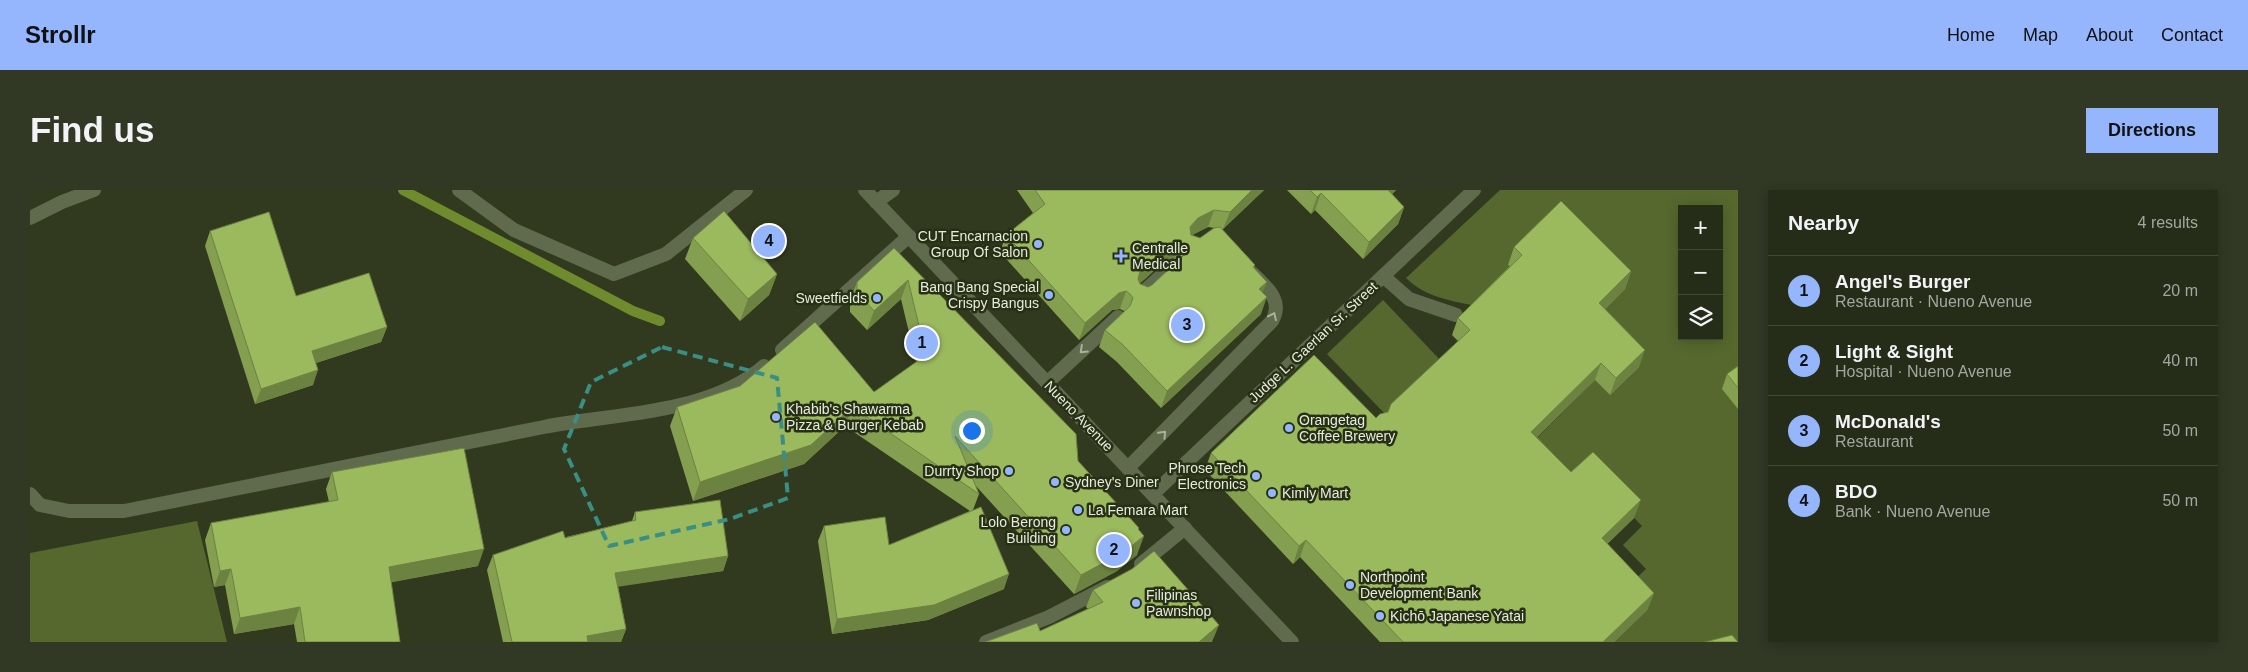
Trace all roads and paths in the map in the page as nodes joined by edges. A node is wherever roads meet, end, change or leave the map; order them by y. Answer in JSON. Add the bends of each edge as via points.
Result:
{"nodes":[{"id":1,"x":94,"y":190,"type":"edge"},
{"id":2,"x":459,"y":190,"type":"edge"},
{"id":3,"x":746,"y":190,"type":"edge"},
{"id":4,"x":865,"y":190,"type":"edge"},
{"id":5,"x":893,"y":190,"type":"edge"},
{"id":6,"x":1474,"y":190,"type":"edge"},
{"id":7,"x":876,"y":202,"type":"junction"},
{"id":8,"x":30,"y":218,"type":"edge"},
{"id":9,"x":909,"y":236,"type":"junction"},
{"id":10,"x":1241,"y":260,"type":"edge"},
{"id":11,"x":1171,"y":267,"type":"edge"},
{"id":12,"x":1383,"y":276,"type":"junction"},
{"id":13,"x":1140,"y":295,"type":"edge"},
{"id":14,"x":1456,"y":315,"type":"dead end"},
{"id":15,"x":1118,"y":317,"type":"edge"},
{"id":16,"x":1305,"y":350,"type":"junction"},
{"id":17,"x":1318,"y":363,"type":"edge"},
{"id":18,"x":1048,"y":383,"type":"junction"},
{"id":19,"x":1128,"y":468,"type":"junction"},
{"id":20,"x":30,"y":494,"type":"edge"},
{"id":21,"x":1153,"y":494,"type":"junction"},
{"id":22,"x":1185,"y":528,"type":"junction"},
{"id":23,"x":986,"y":642,"type":"edge"},
{"id":24,"x":1292,"y":642,"type":"edge"}],
"edges":[{"from":1,"to":8,"type":"street"},
{"from":2,"to":3,"type":"street","via":[[514,230],[614,274],[666,254]]},
{"from":4,"to":7,"type":"street","name":"Nueno Avenue"},
{"from":5,"to":7,"type":"street"},
{"from":6,"to":12,"type":"street","name":"Judge L. Gaerlan Sr. Street"},
{"from":7,"to":9,"type":"street","name":"Nueno Avenue"},
{"from":9,"to":18,"type":"street","name":"Nueno Avenue"},
{"from":9,"to":20,"type":"street","via":[[752,376],[722,393],[690,403],[550,426],[124,511],[69,511],[40,505]]},
{"from":19,"to":10,"type":"street","one_way":true,"via":[[1276,314],[1276,299]]},
{"from":11,"to":13,"type":"street"},
{"from":12,"to":14,"type":"street","via":[[1409,299]]},
{"from":12,"to":16,"type":"street","name":"Judge L. Gaerlan Sr. Street"},
{"from":15,"to":18,"type":"street","one_way":true},
{"from":16,"to":17,"type":"street"},
{"from":16,"to":21,"type":"street","name":"Judge L. Gaerlan Sr. Street"},
{"from":18,"to":19,"type":"street","name":"Nueno Avenue"},
{"from":19,"to":21,"type":"street","name":"Nueno Avenue"},
{"from":21,"to":22,"type":"street","name":"Nueno Avenue"},
{"from":22,"to":23,"type":"street","via":[[1126,575],[1049,617]]},
{"from":22,"to":24,"type":"street","name":"Nueno Avenue"}]}
